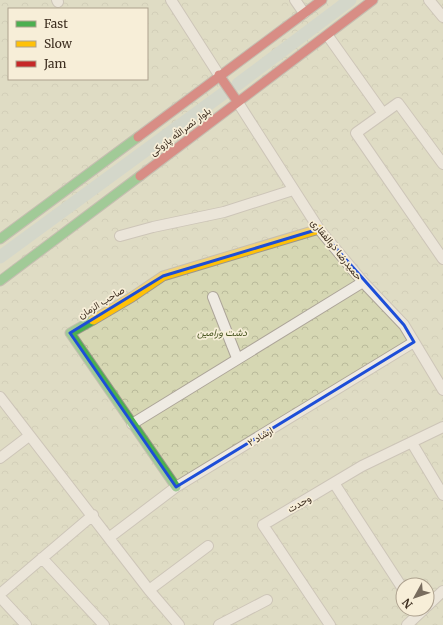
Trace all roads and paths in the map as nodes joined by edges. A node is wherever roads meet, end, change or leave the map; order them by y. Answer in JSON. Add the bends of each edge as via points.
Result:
{"nodes":[{"id":1,"x":171,"y":0,"type":"edge"},
{"id":2,"x":295,"y":0,"type":"edge"},
{"id":3,"x":322,"y":0,"type":"edge"},
{"id":4,"x":373,"y":0,"type":"edge"},
{"id":5,"x":429,"y":0,"type":"edge"},
{"id":6,"x":304,"y":13,"type":"junction"},
{"id":7,"x":443,"y":17,"type":"edge"},
{"id":8,"x":328,"y":36,"type":"junction"},
{"id":9,"x":219,"y":75,"type":"junction"},
{"id":10,"x":237,"y":102,"type":"junction"},
{"id":11,"x":382,"y":112,"type":"junction"},
{"id":12,"x":443,"y":164,"type":"edge"},
{"id":13,"x":293,"y":190,"type":"junction"},
{"id":14,"x":319,"y":229,"type":"junction"},
{"id":15,"x":120,"y":236,"type":"dead end"},
{"id":16,"x":0,"y":239,"type":"edge"},
{"id":17,"x":443,"y":259,"type":"edge"},
{"id":18,"x":0,"y":280,"type":"edge"},
{"id":19,"x":363,"y":282,"type":"junction"},
{"id":20,"x":213,"y":297,"type":"dead end"},
{"id":21,"x":414,"y":342,"type":"junction"},
{"id":22,"x":237,"y":358,"type":"junction"},
{"id":23,"x":443,"y":390,"type":"edge"},
{"id":24,"x":0,"y":396,"type":"edge"},
{"id":25,"x":132,"y":424,"type":"junction"},
{"id":26,"x":443,"y":427,"type":"edge"},
{"id":27,"x":29,"y":436,"type":"junction"},
{"id":28,"x":412,"y":443,"type":"junction"},
{"id":29,"x":0,"y":458,"type":"edge"},
{"id":30,"x":334,"y":483,"type":"junction"},
{"id":31,"x":176,"y":487,"type":"junction"},
{"id":32,"x":443,"y":495,"type":"edge"},
{"id":33,"x":93,"y":515,"type":"junction"},
{"id":34,"x":110,"y":537,"type":"junction"},
{"id":35,"x":208,"y":546,"type":"dead end"},
{"id":36,"x":42,"y":558,"type":"junction"},
{"id":37,"x":395,"y":577,"type":"edge"},
{"id":38,"x":149,"y":590,"type":"junction"},
{"id":39,"x":443,"y":591,"type":"edge"},
{"id":40,"x":0,"y":595,"type":"edge"},
{"id":41,"x":435,"y":598,"type":"edge"},
{"id":42,"x":266,"y":600,"type":"dead end"},
{"id":43,"x":414,"y":617,"type":"edge"},
{"id":44,"x":26,"y":625,"type":"edge"},
{"id":45,"x":104,"y":625,"type":"edge"},
{"id":46,"x":179,"y":625,"type":"edge"},
{"id":47,"x":219,"y":625,"type":"edge"},
{"id":48,"x":330,"y":625,"type":"edge"},
{"id":49,"x":407,"y":625,"type":"edge"}],
"edges":[{"from":1,"to":9,"type":"street"},
{"from":2,"to":6,"type":"street"},
{"from":3,"to":6,"type":"main road"},
{"from":4,"to":8,"type":"main road","name":"بلوار نصرالله پازوکی"},
{"from":5,"to":7,"type":"street"},
{"from":6,"to":9,"type":"main road"},
{"from":8,"to":10,"type":"main road","name":"بلوار نصرالله پازوکی"},
{"from":8,"to":11,"type":"street"},
{"from":9,"to":10,"type":"main road"},
{"from":9,"to":16,"type":"main road"},
{"from":10,"to":13,"type":"street","name":"حمیدرضا ذوالفقاری"},
{"from":10,"to":18,"type":"main road","name":"بلوار نصرالله پازوکی"},
{"from":11,"to":12,"type":"street","via":[[398,103]]},
{"from":11,"to":17,"type":"street","via":[[356,133]]},
{"from":13,"to":14,"type":"street","name":"حمیدرضا ذوالفقاری"},
{"from":13,"to":15,"type":"street","via":[[224,212]]},
{"from":14,"to":19,"type":"street","name":"حمیدرضا ذوالفقاری"},
{"from":14,"to":25,"type":"main road","name":"صاحب الزمان","via":[[163,276],[70,333]]},
{"from":19,"to":21,"type":"street","name":"حمیدرضا ذوالفقاری","via":[[404,325]]},
{"from":19,"to":22,"type":"street"},
{"from":20,"to":22,"type":"street"},
{"from":21,"to":23,"type":"street","name":"حمیدرضا ذوالفقاری"},
{"from":21,"to":31,"type":"street","name":"ارشاد ۲"},
{"from":22,"to":25,"type":"street"},
{"from":24,"to":27,"type":"street"},
{"from":25,"to":31,"type":"main road","name":"صاحب الزمان"},
{"from":26,"to":28,"type":"street","name":"وحدت"},
{"from":27,"to":29,"type":"street"},
{"from":27,"to":33,"type":"street"},
{"from":28,"to":30,"type":"street","name":"وحدت","via":[[362,466]]},
{"from":28,"to":32,"type":"street"},
{"from":30,"to":37,"type":"street"},
{"from":30,"to":48,"type":"street","name":"وحدت","via":[[263,525]]},
{"from":31,"to":34,"type":"street","name":"ارشاد ۲"},
{"from":33,"to":34,"type":"street"},
{"from":33,"to":36,"type":"street"},
{"from":34,"to":38,"type":"street"},
{"from":35,"to":38,"type":"street"},
{"from":36,"to":40,"type":"street"},
{"from":36,"to":45,"type":"street"},
{"from":38,"to":46,"type":"street"},
{"from":39,"to":41,"type":"street"},
{"from":40,"to":44,"type":"street"},
{"from":42,"to":47,"type":"street"},
{"from":43,"to":49,"type":"street"}]}
